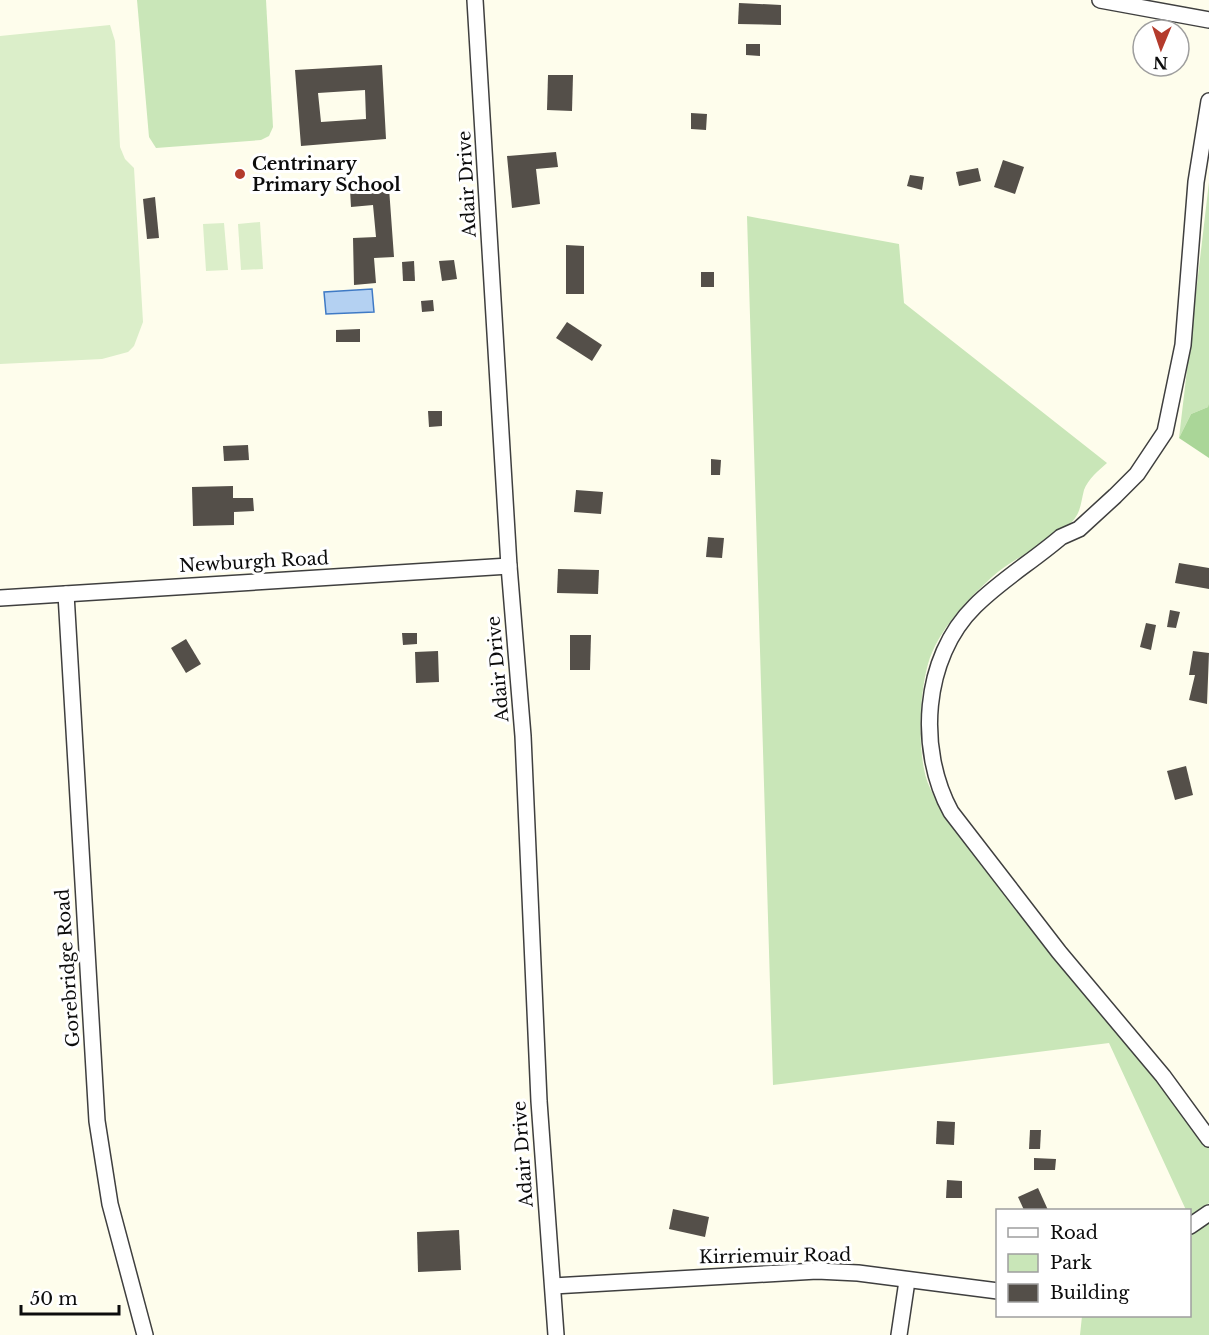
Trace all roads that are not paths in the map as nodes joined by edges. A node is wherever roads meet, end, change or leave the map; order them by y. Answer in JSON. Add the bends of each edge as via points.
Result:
{"nodes":[{"id":1,"x":475,"y":0,"type":"edge"},
{"id":2,"x":1100,"y":0,"type":"edge"},
{"id":3,"x":1209,"y":20,"type":"edge"},
{"id":4,"x":1209,"y":101,"type":"edge"},
{"id":5,"x":509,"y":566,"type":"junction"},
{"id":6,"x":66,"y":594,"type":"junction"},
{"id":7,"x":0,"y":598,"type":"edge"},
{"id":8,"x":1209,"y":1139,"type":"edge"},
{"id":9,"x":1209,"y":1213,"type":"edge"},
{"id":10,"x":1191,"y":1225,"type":"edge"},
{"id":11,"x":907,"y":1281,"type":"junction"},
{"id":12,"x":553,"y":1286,"type":"junction"},
{"id":13,"x":996,"y":1291,"type":"edge"},
{"id":14,"x":145,"y":1335,"type":"edge"},
{"id":15,"x":556,"y":1335,"type":"edge"},
{"id":16,"x":899,"y":1335,"type":"edge"}],
"edges":[{"from":1,"to":5,"type":"street","name":"Adair Drive"},
{"from":2,"to":3,"type":"street"},
{"from":4,"to":8,"type":"street","via":[[1196,182],[1183,345],[1165,432],[1137,474],[1115,496],[1078,529],[1061,537],[973,607],[939,665],[930,720],[933,766],[939,790],[951,812]]},
{"from":5,"to":6,"type":"street","name":"Newburgh Road"},
{"from":5,"to":12,"type":"street","name":"Adair Drive","via":[[523,736],[538,1101]]},
{"from":6,"to":7,"type":"street","name":"Newburgh Road"},
{"from":6,"to":14,"type":"street","name":"Gorebridge Road","via":[[97,1120],[110,1204]]},
{"from":9,"to":10,"type":"street"},
{"from":11,"to":12,"type":"street","name":"Kirriemuir Road","via":[[817,1271]]},
{"from":11,"to":13,"type":"street","name":"Kirriemuir Road"},
{"from":11,"to":16,"type":"street"},
{"from":12,"to":15,"type":"street","name":"Adair Drive"}]}
